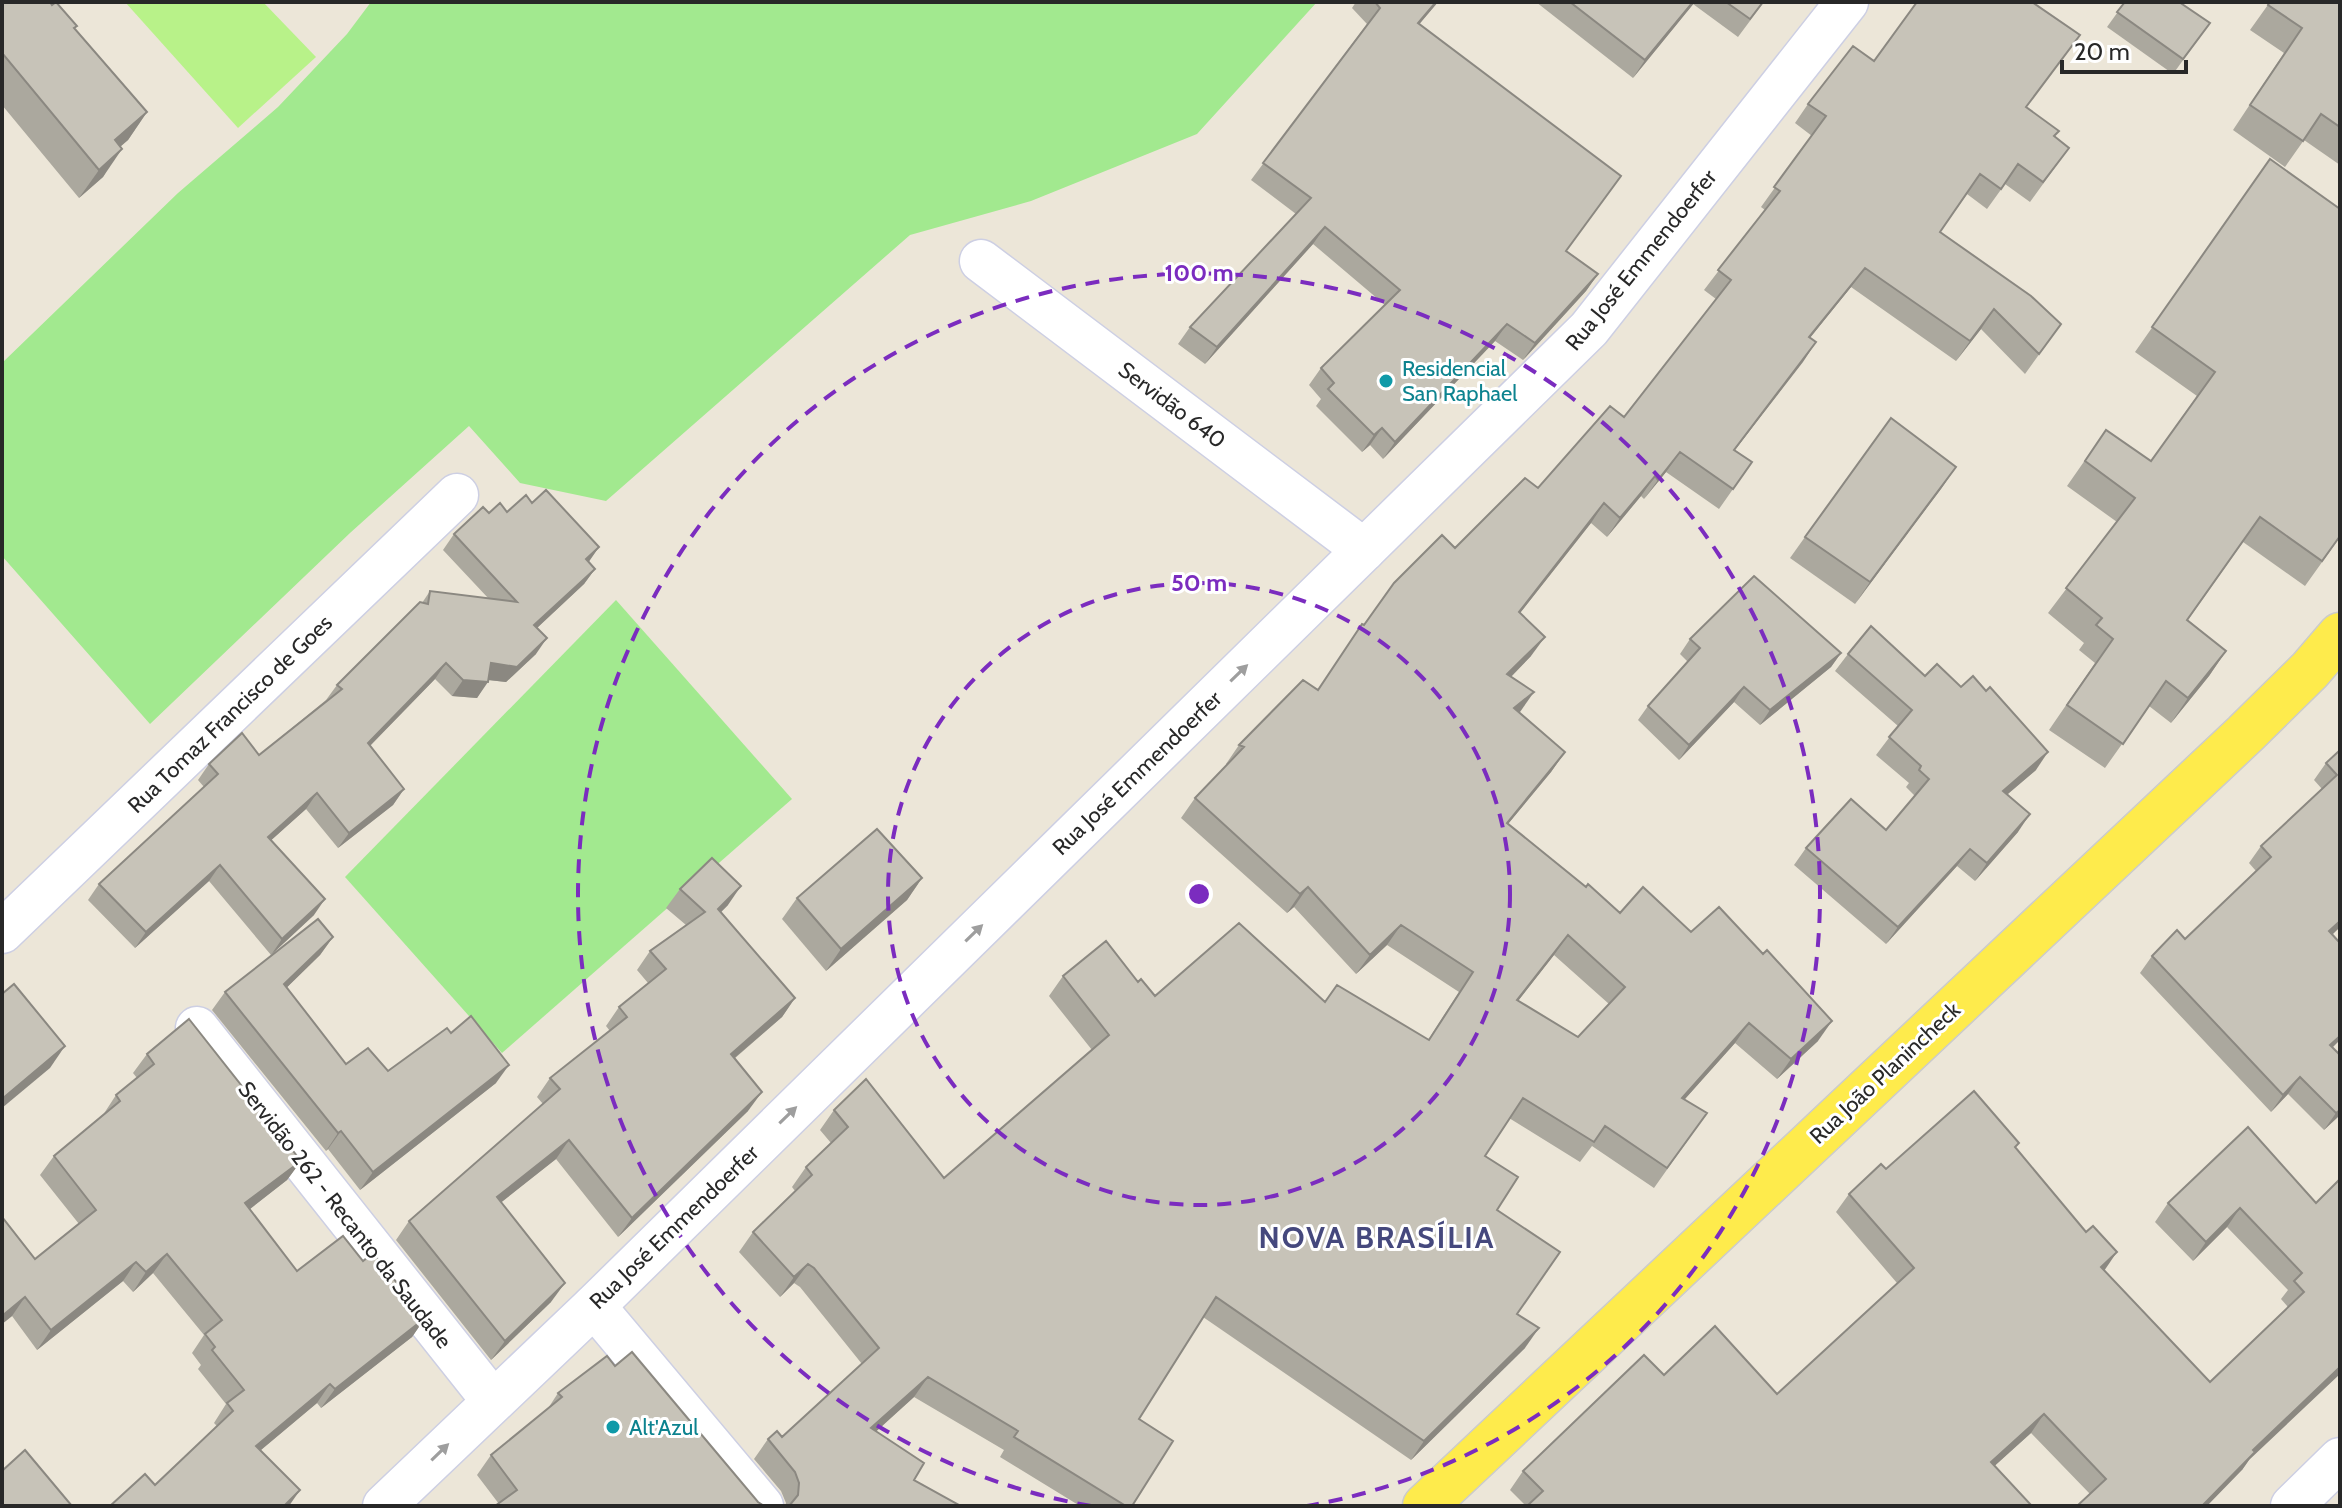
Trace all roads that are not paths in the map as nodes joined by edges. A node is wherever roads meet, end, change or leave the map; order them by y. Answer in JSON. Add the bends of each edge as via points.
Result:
{"nodes":[{"id":1,"x":1847,"y":2,"type":"edge"},
{"id":2,"x":981,"y":261,"type":"dead end"},
{"id":3,"x":457,"y":495,"type":"dead end"},
{"id":4,"x":1364,"y":550,"type":"junction"},
{"id":5,"x":2340,"y":635,"type":"edge"},
{"id":6,"x":2,"y":932,"type":"edge"},
{"id":7,"x":197,"y":1028,"type":"edge"},
{"id":8,"x":594,"y":1306,"type":"junction"},
{"id":9,"x":493,"y":1401,"type":"junction"},
{"id":10,"x":2340,"y":1459,"type":"edge"},
{"id":11,"x":384,"y":1506,"type":"edge"},
{"id":12,"x":762,"y":1506,"type":"edge"},
{"id":13,"x":1425,"y":1506,"type":"edge"},
{"id":14,"x":2292,"y":1506,"type":"edge"}],
"edges":[{"from":1,"to":4,"type":"street","name":"Rua José Emmendoerfer","via":[[1589,329]]},
{"from":2,"to":4,"type":"street","name":"Servidão 640"},
{"from":3,"to":6,"type":"street","name":"Rua Tomaz Francisco de Goes"},
{"from":8,"to":4,"type":"street","name":"Rua José Emmendoerfer","one_way":true},
{"from":5,"to":13,"type":"main road","name":"Rua João Planincheck","via":[[2245,734]]},
{"from":7,"to":9,"type":"street","name":"Servidão 262 - Recanto da Saudade"},
{"from":8,"to":9,"type":"street","name":"Rua José Emmendoerfer"},
{"from":8,"to":12,"type":"street"},
{"from":11,"to":9,"type":"street","name":"Rua José Emmendoerfer","one_way":true},
{"from":10,"to":14,"type":"street"}]}
